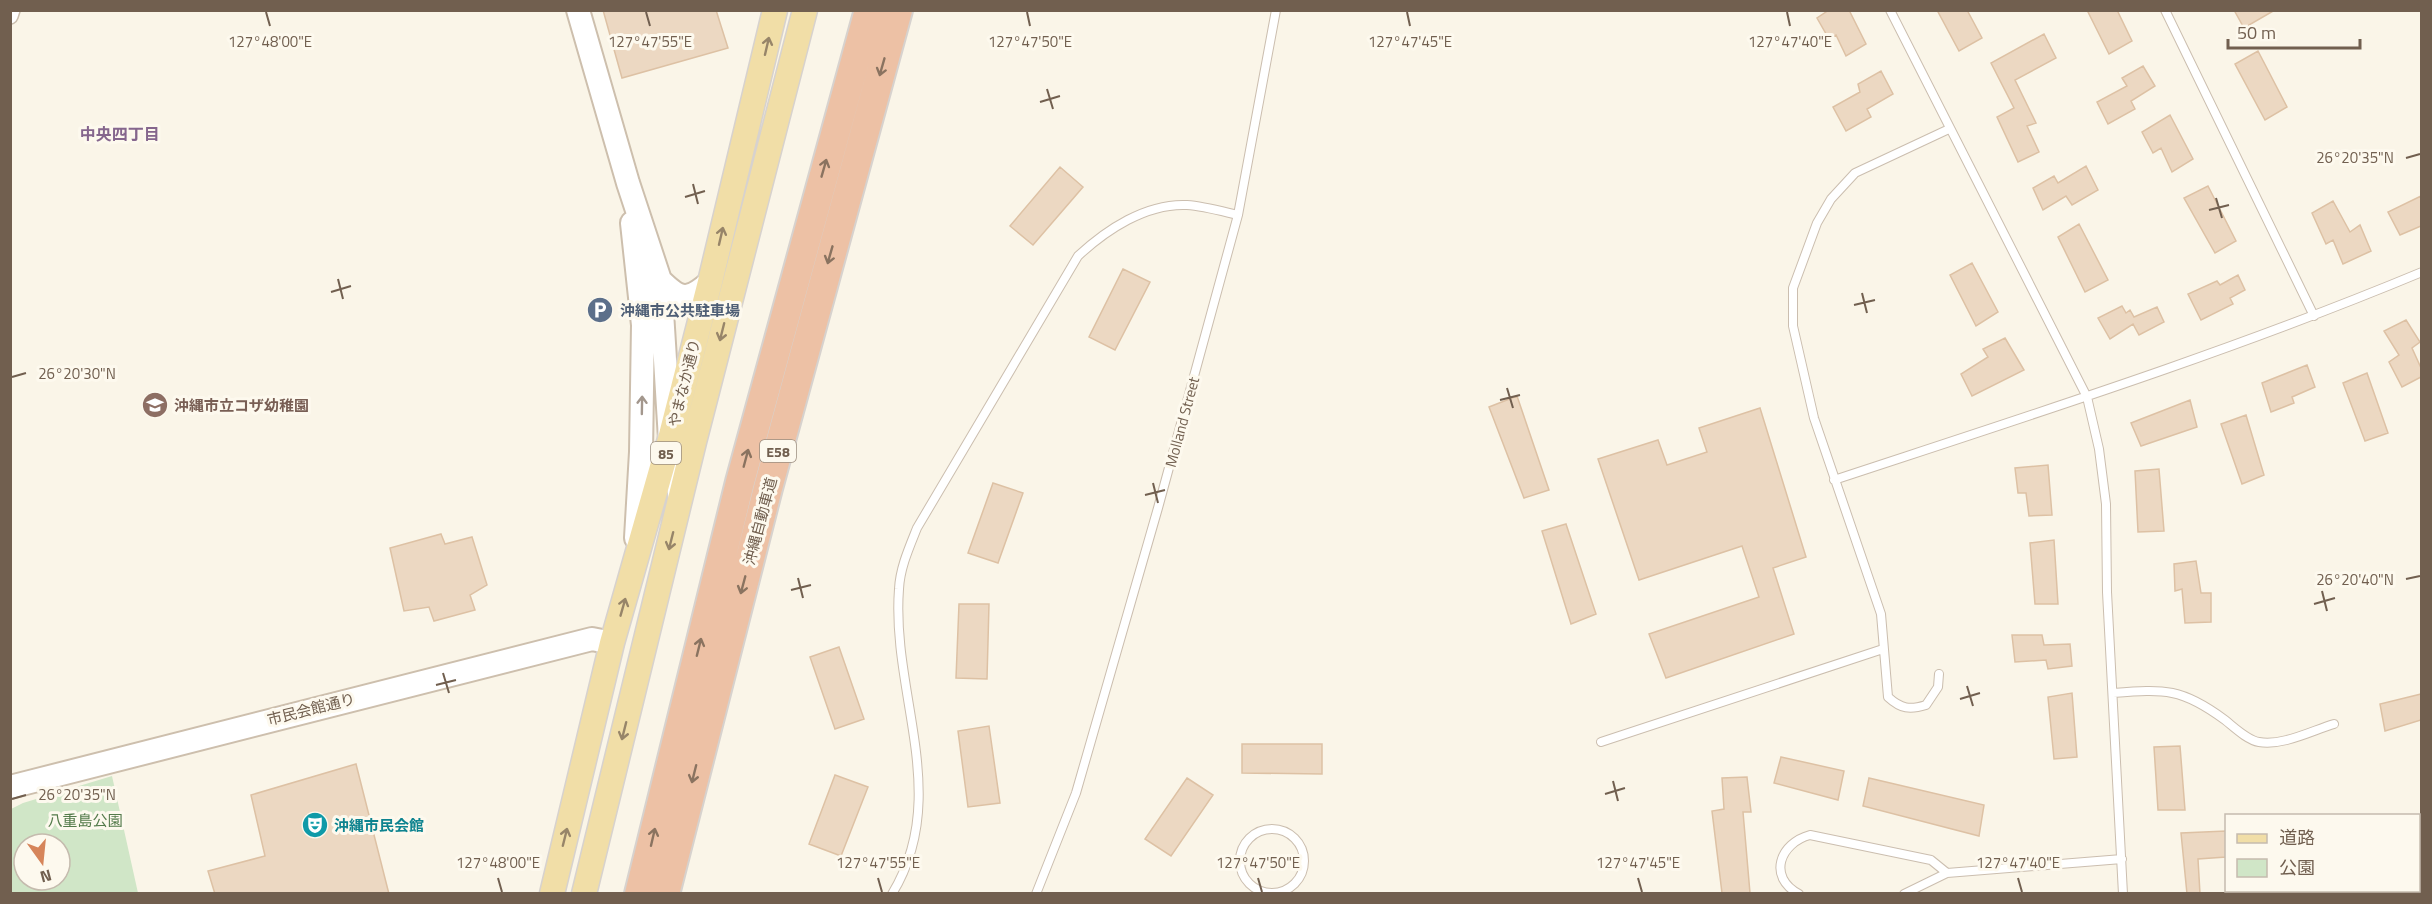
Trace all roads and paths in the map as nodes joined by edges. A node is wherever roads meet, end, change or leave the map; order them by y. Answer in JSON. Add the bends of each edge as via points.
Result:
{"nodes":[{"id":1,"x":12,"y":10,"type":"edge"},
{"id":2,"x":578,"y":10,"type":"edge"},
{"id":3,"x":775,"y":10,"type":"edge"},
{"id":4,"x":805,"y":10,"type":"edge"},
{"id":5,"x":868,"y":10,"type":"edge"},
{"id":6,"x":898,"y":10,"type":"edge"},
{"id":7,"x":1276,"y":10,"type":"edge"},
{"id":8,"x":1890,"y":10,"type":"edge"},
{"id":9,"x":2165,"y":10,"type":"edge"},
{"id":10,"x":10,"y":16,"type":"edge"},
{"id":11,"x":1949,"y":129,"type":"junction"},
{"id":12,"x":628,"y":183,"type":"junction"},
{"id":13,"x":1238,"y":215,"type":"junction"},
{"id":14,"x":2421,"y":272,"type":"edge"},
{"id":15,"x":660,"y":279,"type":"junction"},
{"id":16,"x":710,"y":282,"type":"junction"},
{"id":17,"x":2314,"y":316,"type":"junction"},
{"id":18,"x":715,"y":360,"type":"junction"},
{"id":19,"x":2086,"y":397,"type":"junction"},
{"id":20,"x":641,"y":452,"type":"junction"},
{"id":21,"x":669,"y":455,"type":"junction"},
{"id":22,"x":1834,"y":480,"type":"junction"},
{"id":23,"x":681,"y":502,"type":"junction"},
{"id":24,"x":634,"y":568,"type":"junction"},
{"id":25,"x":612,"y":643,"type":"junction"},
{"id":26,"x":1883,"y":649,"type":"junction"},
{"id":27,"x":1939,"y":674,"type":"dead end"},
{"id":28,"x":2114,"y":693,"type":"junction"},
{"id":29,"x":2334,"y":724,"type":"dead end"},
{"id":30,"x":1601,"y":742,"type":"dead end"},
{"id":31,"x":10,"y":787,"type":"edge"},
{"id":32,"x":2122,"y":859,"type":"junction"},
{"id":33,"x":1947,"y":873,"type":"junction"},
{"id":34,"x":1251,"y":890,"type":"edge"},
{"id":35,"x":552,"y":894,"type":"edge"},
{"id":36,"x":584,"y":894,"type":"edge"},
{"id":37,"x":639,"y":894,"type":"edge"},
{"id":38,"x":665,"y":894,"type":"edge"},
{"id":39,"x":892,"y":894,"type":"edge"},
{"id":40,"x":1036,"y":894,"type":"edge"},
{"id":41,"x":1799,"y":894,"type":"edge"},
{"id":42,"x":1904,"y":894,"type":"edge"},
{"id":43,"x":2124,"y":894,"type":"edge"}],
"edges":[{"from":1,"to":10,"type":"street"},
{"from":2,"to":12,"type":"street"},
{"from":16,"to":3,"type":"main road","name":"やまなか通り","number":"85","one_way":true},
{"from":4,"to":18,"type":"main road","name":"やまなか通り","number":"85","one_way":true},
{"from":37,"to":5,"type":"highway","name":"沖縄自動車道","number":"E58","one_way":true,"via":[[740,482]]},
{"from":6,"to":38,"type":"highway","name":"沖縄自動車道","number":"E58","one_way":true,"via":[[774,466]]},
{"from":7,"to":13,"type":"lane","name":"Molland Street"},
{"from":8,"to":11,"type":"lane"},
{"from":9,"to":17,"type":"lane"},
{"from":11,"to":19,"type":"lane"},
{"from":11,"to":22,"type":"lane","via":[[1855,173],[1831,199],[1803,257],[1793,288],[1793,326],[1814,418]]},
{"from":12,"to":15,"type":"street"},
{"from":20,"to":12,"type":"street","one_way":true,"via":[[643,325]]},
{"from":13,"to":39,"type":"lane","via":[[1186,205],[1158,208],[1100,236],[1078,256],[917,528],[903,562],[898,588],[898,628],[920,789],[919,822],[914,848]]},
{"from":13,"to":40,"type":"lane","name":"Molland Street","via":[[1076,793]]},
{"from":14,"to":17,"type":"lane"},
{"from":15,"to":16,"type":"street","via":[[681,296],[695,295]]},
{"from":15,"to":21,"type":"street"},
{"from":16,"to":21,"type":"main road","name":"やまなか通り","number":"85"},
{"from":17,"to":19,"type":"lane"},
{"from":18,"to":21,"type":"street","via":[[699,392],[687,445]]},
{"from":18,"to":23,"type":"main road","name":"やまなか通り","number":"85"},
{"from":19,"to":22,"type":"lane"},
{"from":19,"to":28,"type":"lane","via":[[2099,449],[2106,504]]},
{"from":20,"to":21,"type":"street"},
{"from":20,"to":24,"type":"street"},
{"from":21,"to":23,"type":"street"},
{"from":21,"to":24,"type":"main road","name":"やまなか通り","number":"85"},
{"from":22,"to":26,"type":"lane","via":[[1881,614]]},
{"from":23,"to":36,"type":"main road","name":"やまなか通り","number":"85","one_way":true},
{"from":25,"to":24,"type":"main road","name":"やまなか通り","number":"85","one_way":true},
{"from":25,"to":31,"type":"street","name":"市民会館通り","via":[[592,639]]},
{"from":35,"to":25,"type":"main road","name":"やまなか通り","number":"85","one_way":true},
{"from":26,"to":27,"type":"lane","via":[[1885,686],[1888,697],[1897,706],[1905,709],[1926,705],[1938,687]]},
{"from":26,"to":30,"type":"lane"},
{"from":28,"to":29,"type":"lane","via":[[2179,693],[2202,702],[2257,742],[2277,743]]},
{"from":28,"to":32,"type":"lane"},
{"from":32,"to":33,"type":"lane"},
{"from":32,"to":43,"type":"lane"},
{"from":33,"to":41,"type":"lane","via":[[1931,860],[1810,835],[1790,845],[1780,863],[1787,887]]},
{"from":33,"to":42,"type":"lane"},
{"from":34,"to":34,"type":"lane","via":[[1241,866],[1245,845],[1263,831],[1286,832],[1304,854],[1300,878],[1281,892]]}]}
